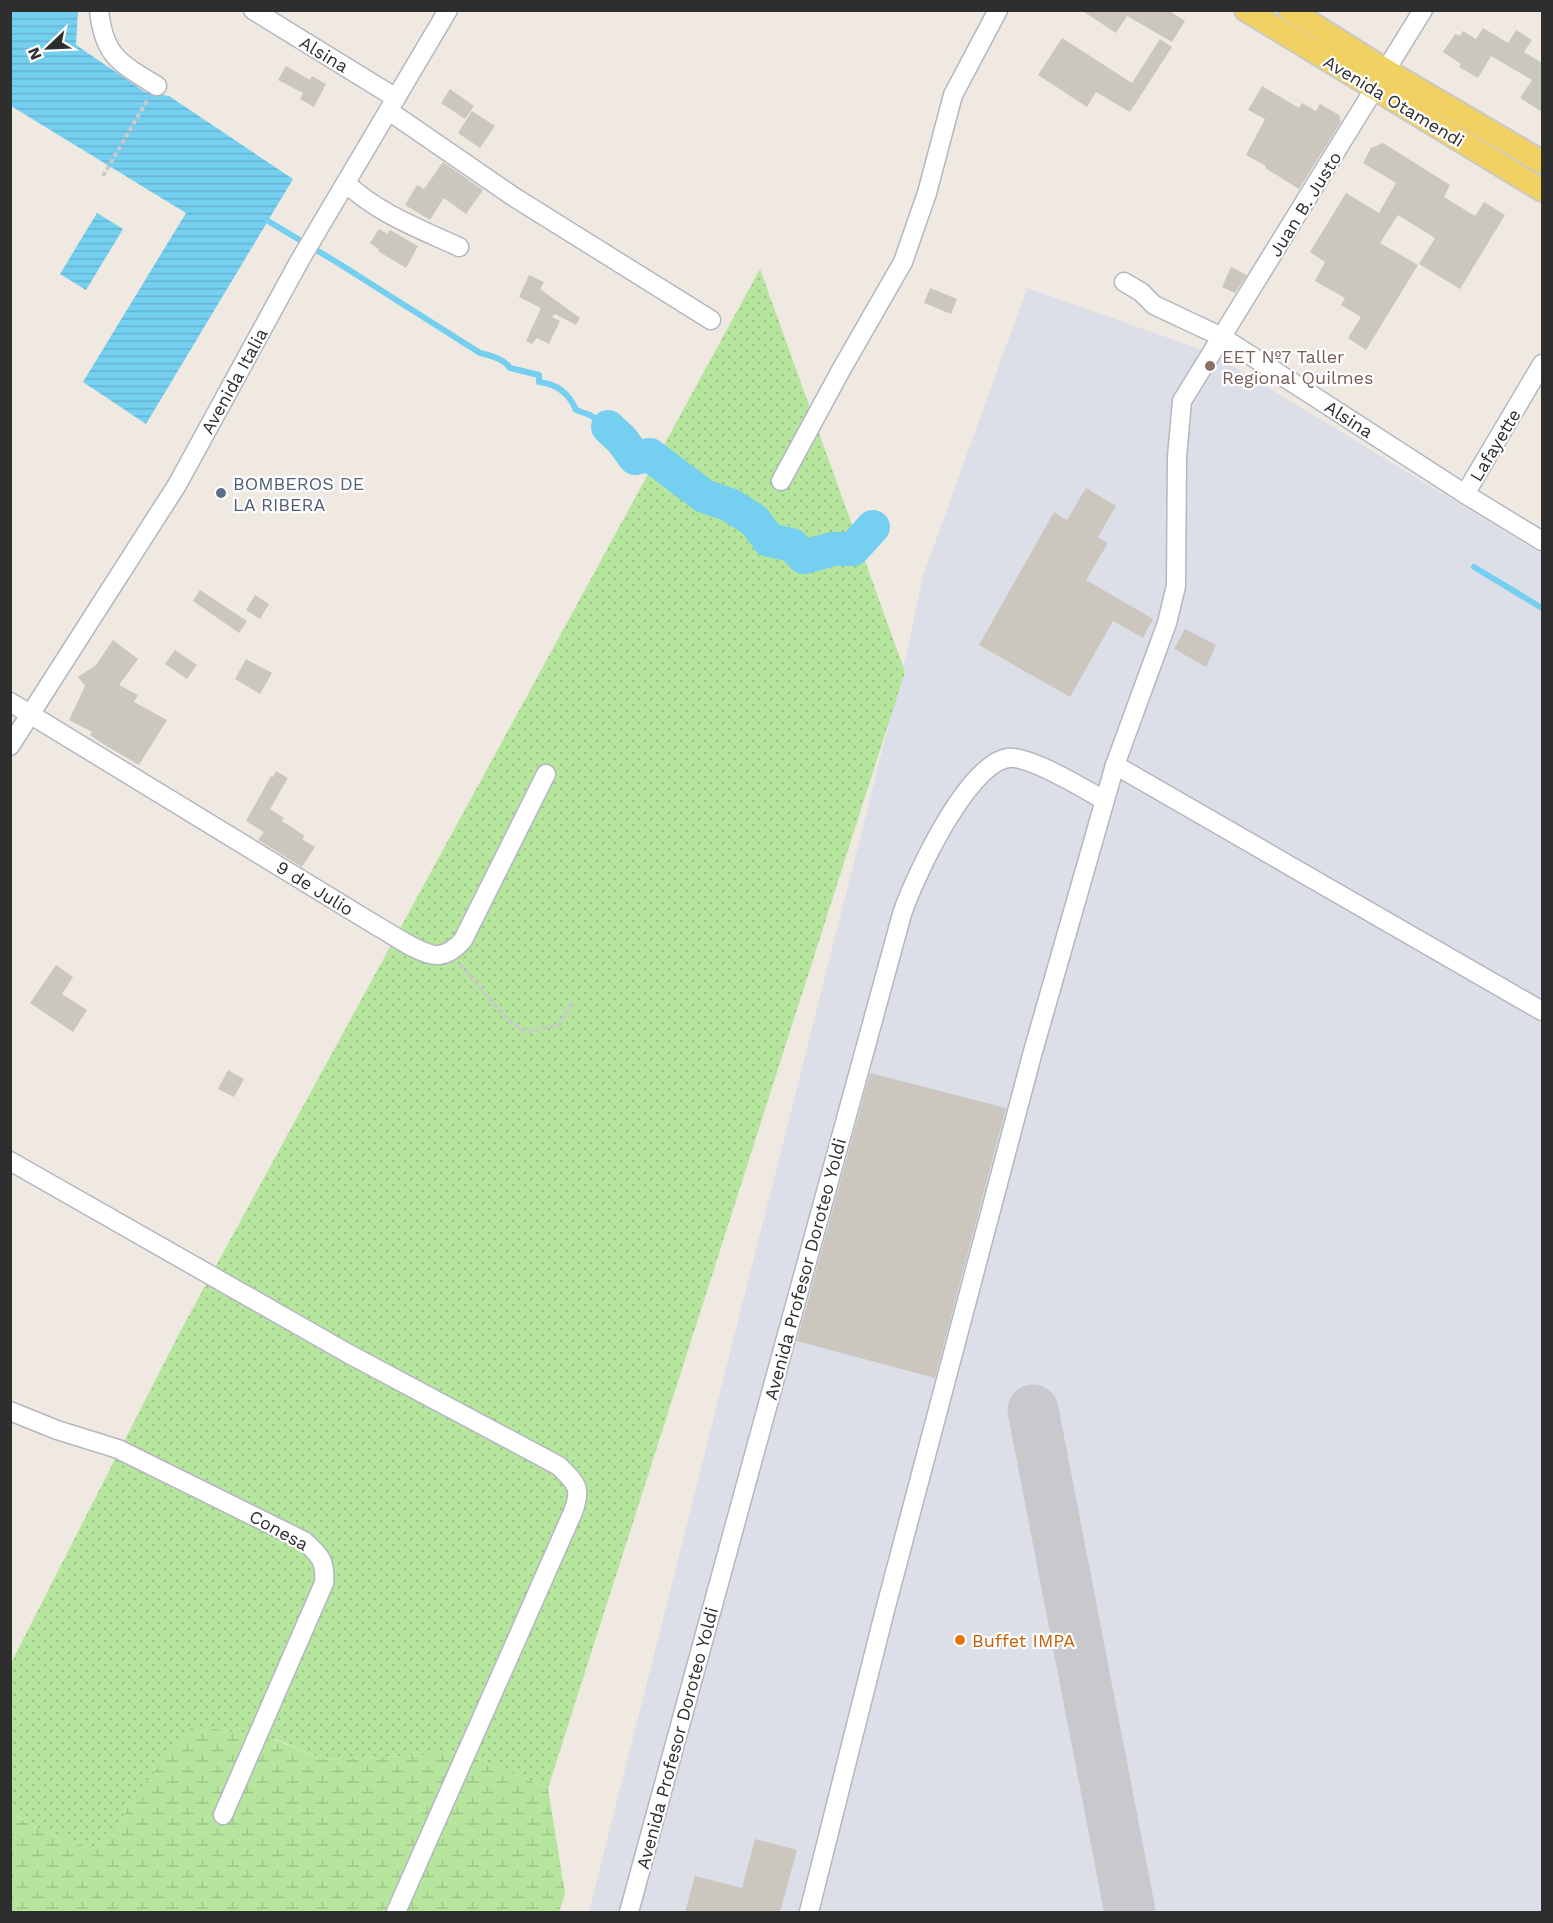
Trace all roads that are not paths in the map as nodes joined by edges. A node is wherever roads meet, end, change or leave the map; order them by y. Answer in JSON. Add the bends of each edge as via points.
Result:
{"nodes":[{"id":1,"x":99,"y":10,"type":"edge"},
{"id":2,"x":253,"y":10,"type":"edge"},
{"id":3,"x":448,"y":10,"type":"edge"},
{"id":4,"x":998,"y":10,"type":"edge"},
{"id":5,"x":1246,"y":10,"type":"edge"},
{"id":6,"x":1290,"y":10,"type":"edge"},
{"id":7,"x":1423,"y":10,"type":"edge"},
{"id":8,"x":1381,"y":80,"type":"junction"},
{"id":9,"x":155,"y":89,"type":"road end"},
{"id":10,"x":392,"y":104,"type":"junction"},
{"id":11,"x":1542,"y":162,"type":"edge"},
{"id":12,"x":346,"y":183,"type":"junction"},
{"id":13,"x":1542,"y":190,"type":"edge"},
{"id":14,"x":459,"y":248,"type":"dead end"},
{"id":15,"x":1124,"y":282,"type":"dead end"},
{"id":16,"x":711,"y":320,"type":"dead end"},
{"id":17,"x":1222,"y":337,"type":"junction"},
{"id":18,"x":1542,"y":364,"type":"edge"},
{"id":19,"x":781,"y":481,"type":"dead end"},
{"id":20,"x":1465,"y":495,"type":"junction"},
{"id":21,"x":1542,"y":541,"type":"edge"},
{"id":22,"x":10,"y":702,"type":"edge"},
{"id":23,"x":31,"y":713,"type":"junction"},
{"id":24,"x":10,"y":746,"type":"edge"},
{"id":25,"x":1115,"y":765,"type":"junction"},
{"id":26,"x":546,"y":774,"type":"dead end"},
{"id":27,"x":1104,"y":800,"type":"junction"},
{"id":28,"x":1542,"y":1011,"type":"edge"},
{"id":29,"x":10,"y":1161,"type":"edge"},
{"id":30,"x":10,"y":1411,"type":"edge"},
{"id":31,"x":224,"y":1815,"type":"dead end"},
{"id":32,"x":396,"y":1912,"type":"edge"},
{"id":33,"x":629,"y":1912,"type":"edge"},
{"id":34,"x":809,"y":1912,"type":"edge"}],
"edges":[{"from":1,"to":9,"type":"street","via":[[108,45],[117,61]]},
{"from":2,"to":10,"type":"street","name":"Alsina"},
{"from":3,"to":10,"type":"street","name":"Avenida Italia"},
{"from":4,"to":19,"type":"street","via":[[953,95],[927,193],[903,262]]},
{"from":5,"to":8,"type":"main road","name":"Avenida Otamendi"},
{"from":6,"to":8,"type":"main road","name":"Avenida Otamendi"},
{"from":7,"to":8,"type":"street","name":"Juan B. Justo"},
{"from":8,"to":11,"type":"main road","name":"Avenida Otamendi"},
{"from":8,"to":13,"type":"main road","name":"Avenida Otamendi"},
{"from":8,"to":17,"type":"street","name":"Juan B. Justo"},
{"from":10,"to":12,"type":"street","name":"Avenida Italia"},
{"from":10,"to":16,"type":"street","name":"Alsina","via":[[514,197]]},
{"from":12,"to":14,"type":"street","via":[[379,209]]},
{"from":12,"to":23,"type":"street","name":"Avenida Italia","via":[[177,485]]},
{"from":15,"to":17,"type":"street","name":"Alsina","via":[[1154,305]]},
{"from":17,"to":20,"type":"street","name":"Alsina"},
{"from":17,"to":25,"type":"street","name":"Juan B. Justo","via":[[1182,401],[1177,457],[1176,586],[1167,622]]},
{"from":18,"to":20,"type":"street","name":"Lafayette"},
{"from":20,"to":21,"type":"street","name":"Alsina"},
{"from":22,"to":23,"type":"street","name":"9 de Julio"},
{"from":23,"to":24,"type":"street","name":"Avenida Italia"},
{"from":23,"to":26,"type":"street","name":"9 de Julio","via":[[427,954],[449,952],[463,940]]},
{"from":25,"to":27,"type":"street","name":"Juan B. Justo"},
{"from":25,"to":28,"type":"street"},
{"from":27,"to":33,"type":"street","name":"Avenida Profesor Doroteo Yoldi","via":[[1025,759],[1007,758],[979,777],[955,806],[909,892]]},
{"from":27,"to":34,"type":"street","name":"Juan B. Justo","via":[[1023,1089]]},
{"from":29,"to":32,"type":"street","via":[[349,1354],[559,1466],[574,1481],[579,1497],[573,1512]]},
{"from":30,"to":31,"type":"street","name":"Conesa","via":[[118,1449],[304,1541],[319,1553],[325,1569],[324,1583]]}]}
